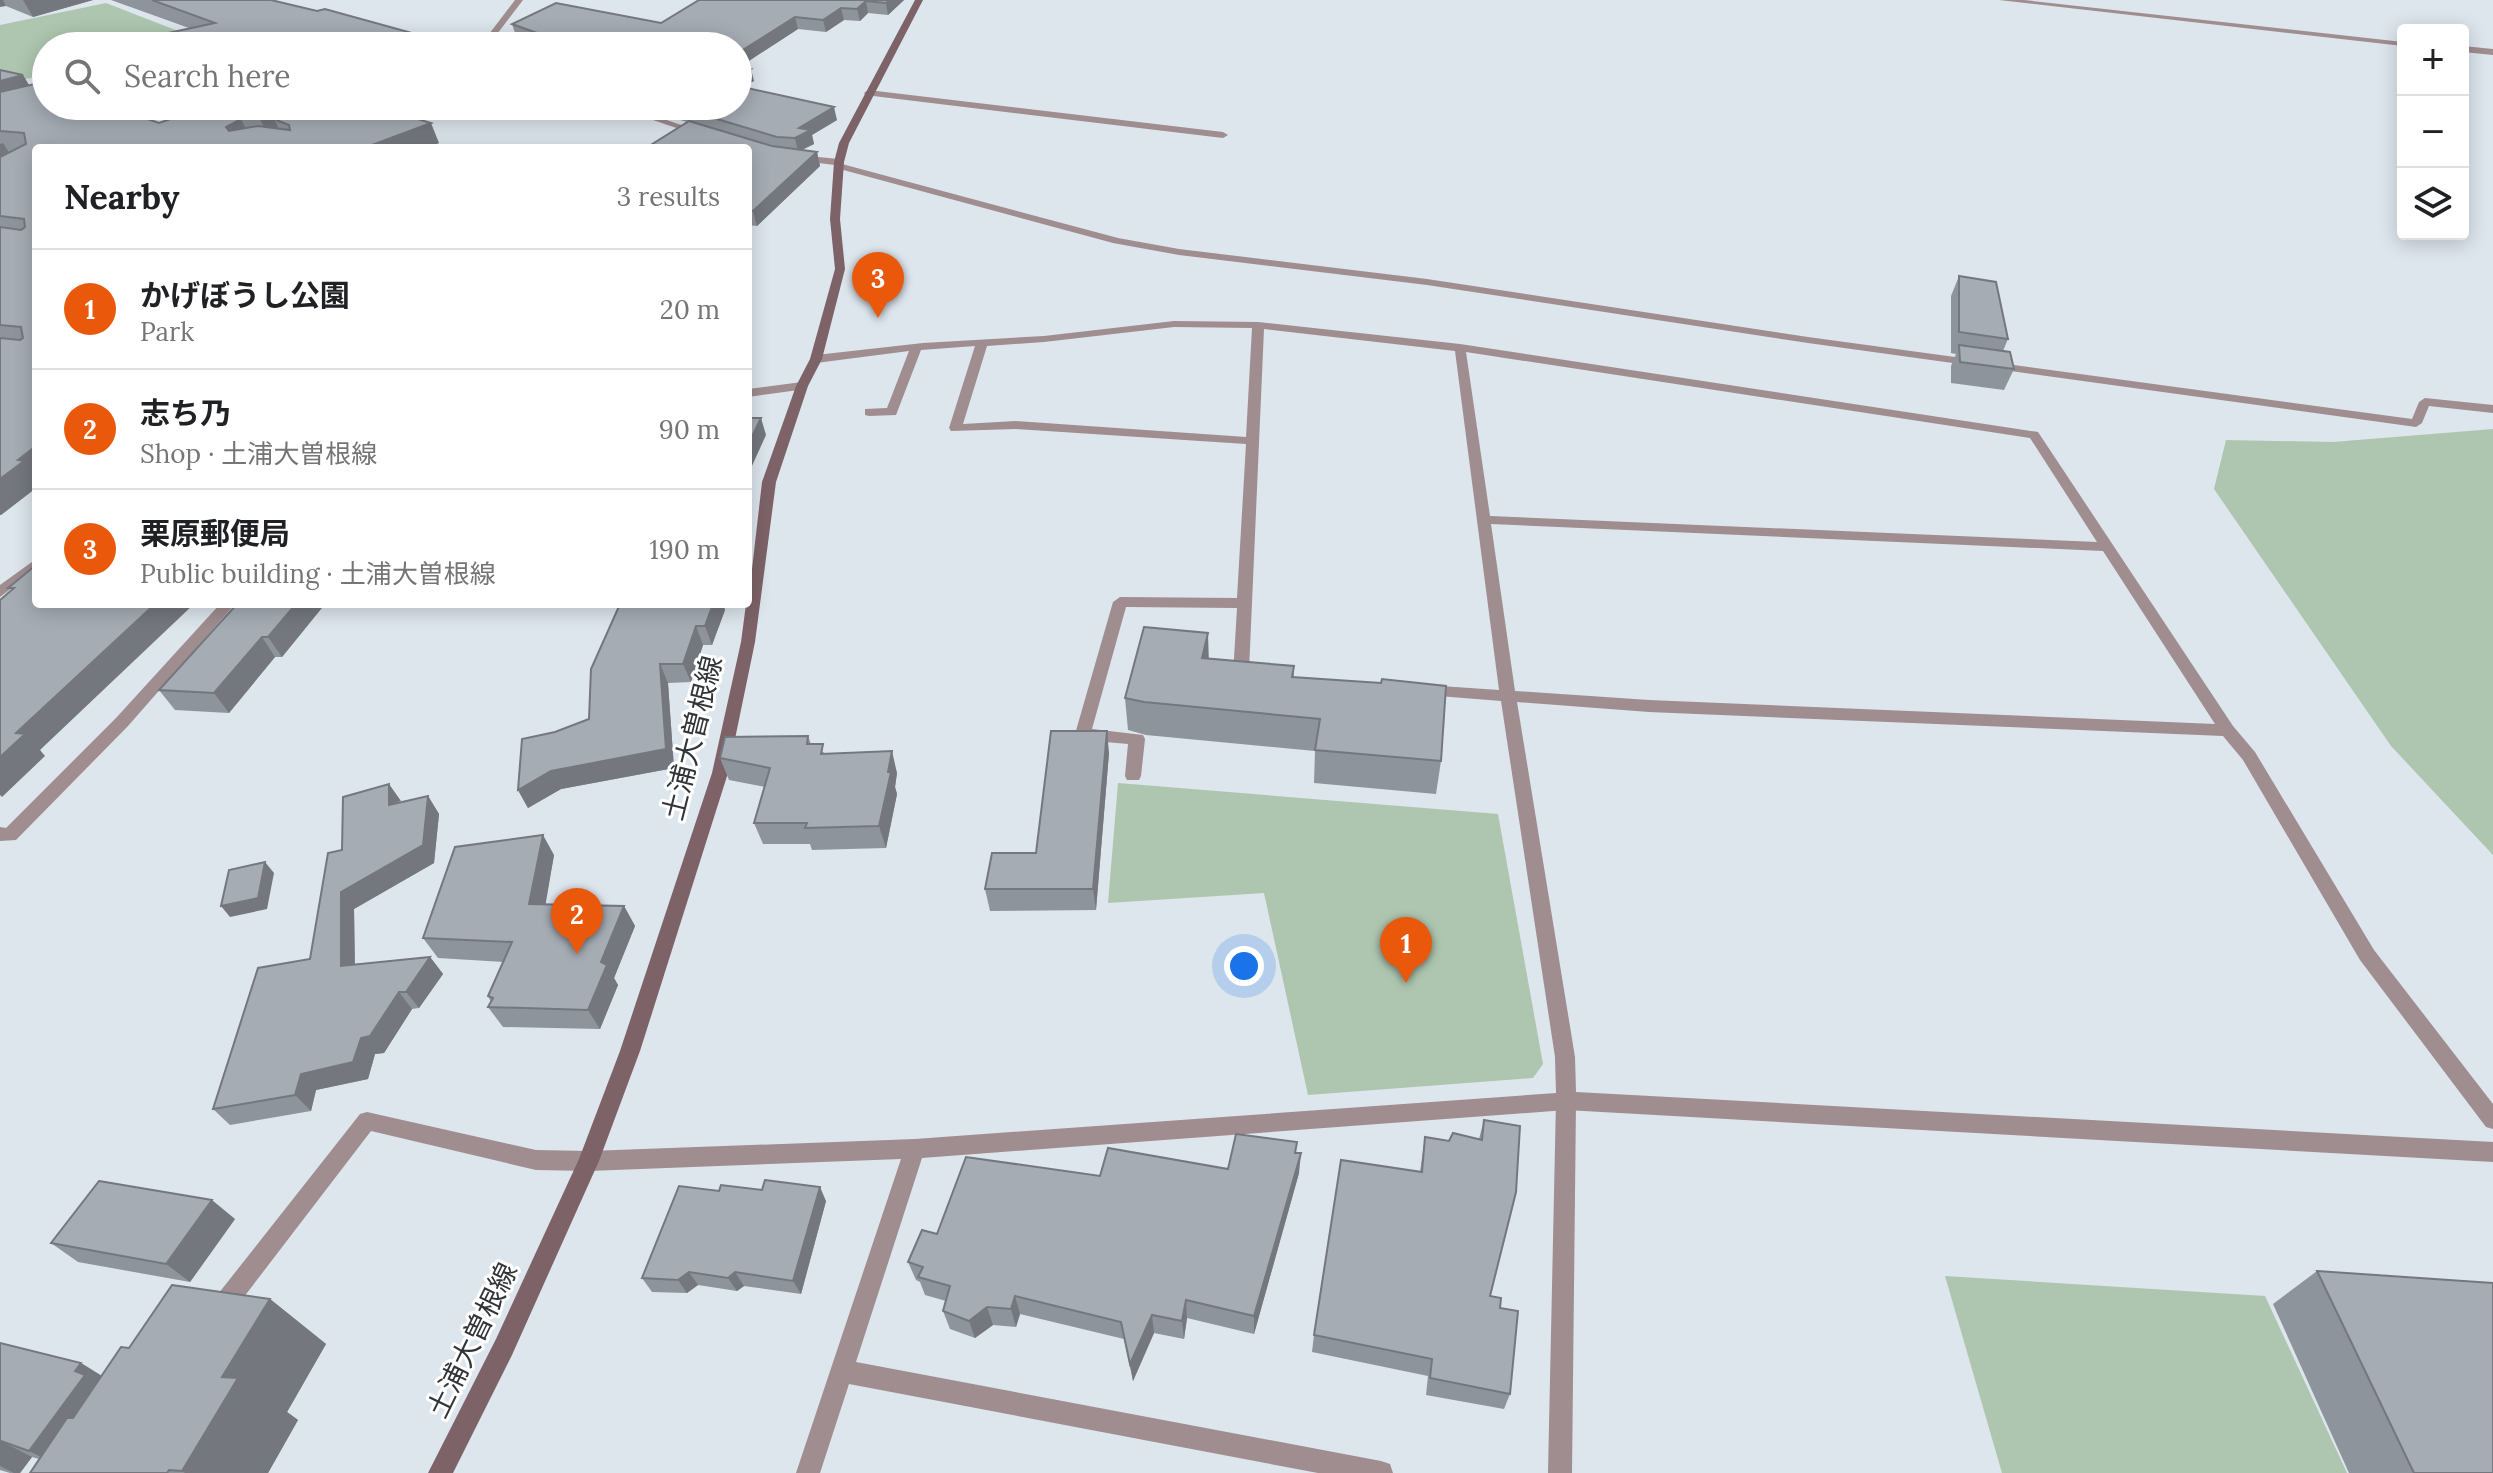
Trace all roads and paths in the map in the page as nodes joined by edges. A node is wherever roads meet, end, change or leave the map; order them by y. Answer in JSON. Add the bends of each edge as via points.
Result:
{"nodes":[{"id":1,"x":519,"y":0,"type":"edge"},
{"id":2,"x":919,"y":0,"type":"edge"},
{"id":3,"x":2003,"y":0,"type":"edge"},
{"id":4,"x":495,"y":32,"type":"edge"},
{"id":5,"x":2397,"y":43,"type":"edge"},
{"id":6,"x":2469,"y":50,"type":"edge"},
{"id":7,"x":2493,"y":52,"type":"edge"},
{"id":8,"x":868,"y":93,"type":"junction"},
{"id":9,"x":211,"y":120,"type":"edge"},
{"id":10,"x":659,"y":120,"type":"edge"},
{"id":11,"x":226,"y":125,"type":"edge"},
{"id":12,"x":706,"y":135,"type":"edge"},
{"id":13,"x":1223,"y":135,"type":"dead end"},
{"id":14,"x":779,"y":156,"type":"edge"},
{"id":15,"x":839,"y":164,"type":"junction"},
{"id":16,"x":1258,"y":325,"type":"junction"},
{"id":17,"x":982,"y":342,"type":"junction"},
{"id":18,"x":916,"y":347,"type":"junction"},
{"id":19,"x":1460,"y":348,"type":"junction"},
{"id":20,"x":816,"y":359,"type":"junction"},
{"id":21,"x":802,"y":386,"type":"junction"},
{"id":22,"x":752,"y":392,"type":"edge"},
{"id":23,"x":2493,"y":409,"type":"edge"},
{"id":24,"x":869,"y":412,"type":"dead end"},
{"id":25,"x":1252,"y":441,"type":"junction"},
{"id":26,"x":1484,"y":520,"type":"junction"},
{"id":27,"x":2108,"y":547,"type":"junction"},
{"id":28,"x":32,"y":566,"type":"edge"},
{"id":29,"x":0,"y":592,"type":"edge"},
{"id":30,"x":1245,"y":603,"type":"junction"},
{"id":31,"x":224,"y":608,"type":"edge"},
{"id":32,"x":1257,"y":677,"type":"edge"},
{"id":33,"x":1414,"y":690,"type":"edge"},
{"id":34,"x":1508,"y":697,"type":"junction"},
{"id":35,"x":2227,"y":730,"type":"junction"},
{"id":36,"x":1133,"y":776,"type":"dead end"},
{"id":37,"x":0,"y":834,"type":"edge"},
{"id":38,"x":1566,"y":1101,"type":"junction"},
{"id":39,"x":2493,"y":1120,"type":"edge"},
{"id":40,"x":915,"y":1149,"type":"junction"},
{"id":41,"x":2493,"y":1152,"type":"edge"},
{"id":42,"x":589,"y":1161,"type":"junction"},
{"id":43,"x":210,"y":1322,"type":"edge"},
{"id":44,"x":843,"y":1371,"type":"junction"},
{"id":45,"x":440,"y":1473,"type":"edge"},
{"id":46,"x":808,"y":1473,"type":"edge"},
{"id":47,"x":1381,"y":1473,"type":"edge"},
{"id":48,"x":1560,"y":1473,"type":"edge"}],
"edges":[{"from":1,"to":4,"type":"street"},
{"from":2,"to":8,"type":"main road","name":"土浦大曽根線"},
{"from":3,"to":5,"type":"street"},
{"from":6,"to":7,"type":"street"},
{"from":8,"to":13,"type":"street"},
{"from":8,"to":15,"type":"main road","name":"土浦大曽根線"},
{"from":9,"to":11,"type":"street"},
{"from":10,"to":12,"type":"street"},
{"from":14,"to":15,"type":"street"},
{"from":15,"to":20,"type":"main road","name":"土浦大曽根線","via":[[835,219],[840,269]]},
{"from":15,"to":23,"type":"street","via":[[1117,241],[1179,252],[1427,282],[2416,423],[2425,402]]},
{"from":16,"to":17,"type":"street","via":[[1174,324]]},
{"from":16,"to":19,"type":"street"},
{"from":16,"to":25,"type":"street"},
{"from":17,"to":18,"type":"street"},
{"from":17,"to":25,"type":"street","via":[[955,428],[1016,425]]},
{"from":18,"to":20,"type":"street"},
{"from":18,"to":24,"type":"street","via":[[892,412]]},
{"from":19,"to":26,"type":"street"},
{"from":19,"to":27,"type":"street","via":[[2034,435]]},
{"from":20,"to":21,"type":"main road","name":"土浦大曽根線"},
{"from":21,"to":22,"type":"street"},
{"from":21,"to":42,"type":"main road","name":"土浦大曽根線","via":[[769,482],[748,642],[720,773]]},
{"from":25,"to":30,"type":"street"},
{"from":26,"to":27,"type":"street"},
{"from":26,"to":34,"type":"street"},
{"from":27,"to":35,"type":"street"},
{"from":28,"to":29,"type":"street"},
{"from":30,"to":32,"type":"street","via":[[1241,675]]},
{"from":30,"to":36,"type":"street","via":[[1120,602],[1083,734],[1137,739]]},
{"from":31,"to":37,"type":"street","via":[[44,801],[10,835]]},
{"from":33,"to":34,"type":"street"},
{"from":34,"to":35,"type":"street"},
{"from":34,"to":38,"type":"street","via":[[1565,1057]]},
{"from":35,"to":39,"type":"street","via":[[2249,756],[2367,955]]},
{"from":38,"to":40,"type":"street"},
{"from":38,"to":41,"type":"street"},
{"from":38,"to":48,"type":"street"},
{"from":40,"to":42,"type":"street"},
{"from":40,"to":44,"type":"street"},
{"from":42,"to":43,"type":"street","via":[[536,1160],[367,1121]]},
{"from":42,"to":45,"type":"main road","name":"土浦大曽根線"},
{"from":44,"to":46,"type":"street"},
{"from":44,"to":47,"type":"street"}]}
